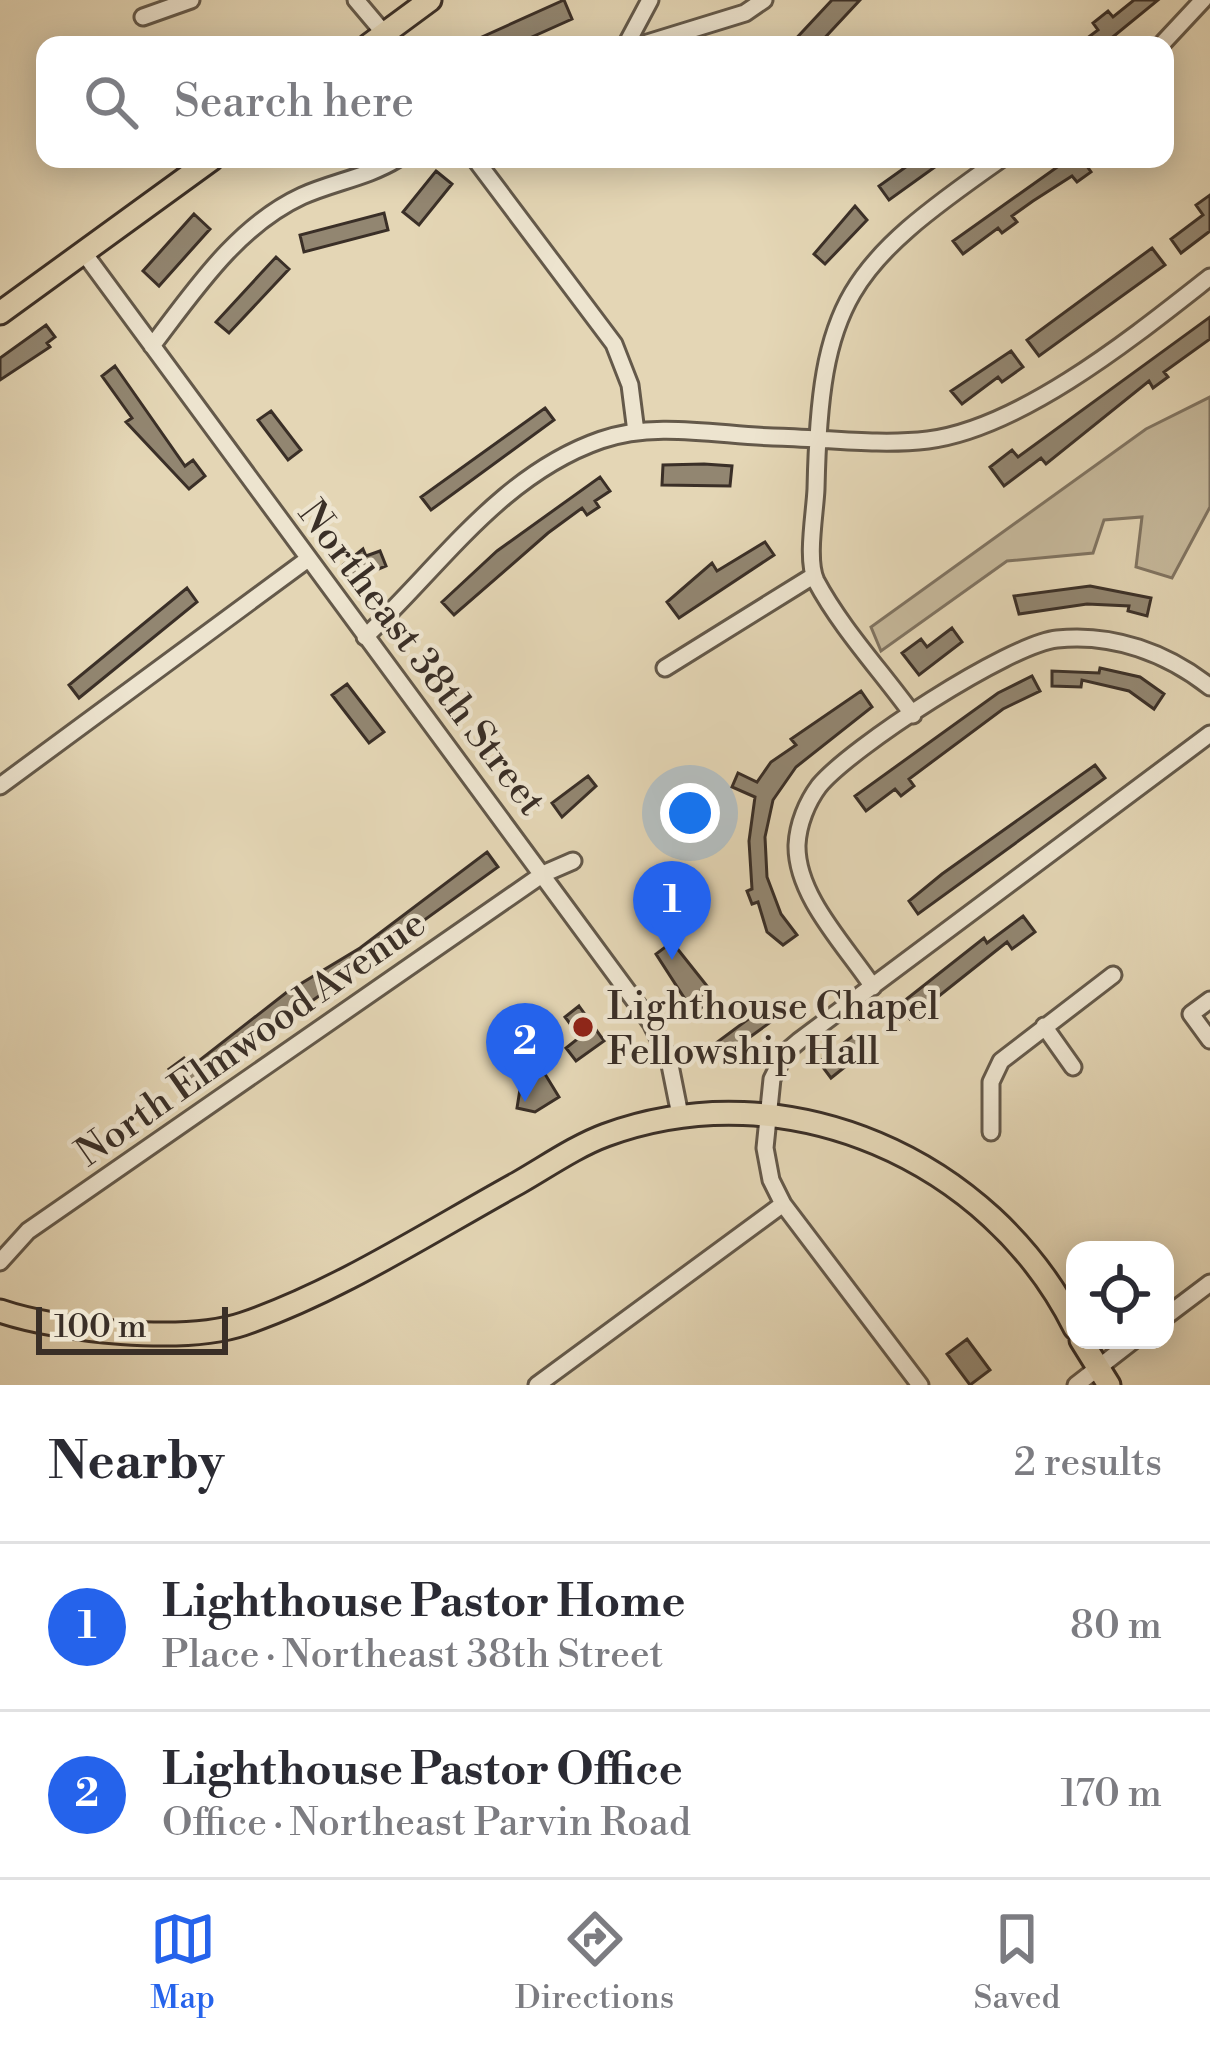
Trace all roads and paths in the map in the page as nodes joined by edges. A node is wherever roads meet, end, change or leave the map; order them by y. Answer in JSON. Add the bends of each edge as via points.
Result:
{"nodes":[{"id":1,"x":191,"y":0,"type":"edge"},
{"id":2,"x":356,"y":0,"type":"edge"},
{"id":3,"x":430,"y":0,"type":"edge"},
{"id":4,"x":650,"y":0,"type":"edge"},
{"id":5,"x":764,"y":0,"type":"edge"},
{"id":6,"x":1203,"y":0,"type":"edge"},
{"id":7,"x":143,"y":17,"type":"dead end"},
{"id":8,"x":379,"y":36,"type":"edge"},
{"id":9,"x":388,"y":36,"type":"edge"},
{"id":10,"x":631,"y":36,"type":"edge"},
{"id":11,"x":671,"y":36,"type":"edge"},
{"id":12,"x":1169,"y":36,"type":"edge"},
{"id":13,"x":200,"y":168,"type":"edge"},
{"id":14,"x":373,"y":168,"type":"edge"},
{"id":15,"x":482,"y":168,"type":"edge"},
{"id":16,"x":989,"y":168,"type":"edge"},
{"id":17,"x":84,"y":253,"type":"junction"},
{"id":18,"x":1210,"y":277,"type":"edge"},
{"id":19,"x":0,"y":313,"type":"edge"},
{"id":20,"x":152,"y":346,"type":"junction"},
{"id":21,"x":636,"y":432,"type":"junction"},
{"id":22,"x":817,"y":437,"type":"junction"},
{"id":23,"x":308,"y":559,"type":"junction"},
{"id":24,"x":813,"y":576,"type":"junction"},
{"id":25,"x":365,"y":637,"type":"junction"},
{"id":26,"x":665,"y":668,"type":"dead end"},
{"id":27,"x":1210,"y":687,"type":"edge"},
{"id":28,"x":913,"y":716,"type":"junction"},
{"id":29,"x":1210,"y":734,"type":"edge"},
{"id":30,"x":0,"y":786,"type":"edge"},
{"id":31,"x":573,"y":861,"type":"dead end"},
{"id":32,"x":543,"y":874,"type":"junction"},
{"id":33,"x":1113,"y":975,"type":"dead end"},
{"id":34,"x":873,"y":987,"type":"junction"},
{"id":35,"x":1210,"y":1000,"type":"edge"},
{"id":36,"x":1044,"y":1026,"type":"junction"},
{"id":37,"x":1210,"y":1040,"type":"edge"},
{"id":38,"x":1073,"y":1067,"type":"dead end"},
{"id":39,"x":680,"y":1114,"type":"junction"},
{"id":40,"x":766,"y":1114,"type":"junction"},
{"id":41,"x":991,"y":1132,"type":"dead end"},
{"id":42,"x":783,"y":1204,"type":"junction"},
{"id":43,"x":0,"y":1262,"type":"edge"},
{"id":44,"x":1210,"y":1282,"type":"edge"},
{"id":45,"x":1174,"y":1310,"type":"edge"},
{"id":46,"x":0,"y":1311,"type":"edge"},
{"id":47,"x":1066,"y":1312,"type":"edge"},
{"id":48,"x":1085,"y":1349,"type":"edge"},
{"id":49,"x":1126,"y":1349,"type":"edge"},
{"id":50,"x":560,"y":1378,"type":"edge"},
{"id":51,"x":1100,"y":1380,"type":"edge"},
{"id":52,"x":537,"y":1385,"type":"edge"},
{"id":53,"x":920,"y":1385,"type":"edge"},
{"id":54,"x":1076,"y":1385,"type":"edge"}],
"edges":[{"from":1,"to":7,"type":"street"},
{"from":2,"to":8,"type":"street"},
{"from":3,"to":9,"type":"main road"},
{"from":4,"to":10,"type":"street"},
{"from":5,"to":11,"type":"street","via":[[745,14]]},
{"from":6,"to":12,"type":"street"},
{"from":13,"to":17,"type":"main road"},
{"from":14,"to":20,"type":"street","via":[[267,218],[213,267]]},
{"from":15,"to":21,"type":"street","via":[[614,344]]},
{"from":16,"to":22,"type":"street","via":[[908,226],[861,277],[830,337]]},
{"from":17,"to":19,"type":"main road"},
{"from":17,"to":20,"type":"street","name":"Northeast 38th Street"},
{"from":18,"to":22,"type":"street","via":[[1081,368],[976,428],[907,442]]},
{"from":20,"to":23,"type":"street","name":"Northeast 38th Street"},
{"from":21,"to":22,"type":"street"},
{"from":21,"to":25,"type":"street","via":[[570,454],[489,510]]},
{"from":22,"to":24,"type":"street"},
{"from":23,"to":25,"type":"street","name":"Northeast 38th Street"},
{"from":23,"to":30,"type":"street"},
{"from":24,"to":26,"type":"street"},
{"from":24,"to":28,"type":"street"},
{"from":25,"to":32,"type":"street","name":"Northeast 38th Street"},
{"from":27,"to":28,"type":"street","via":[[1135,646],[1052,639],[983,666]]},
{"from":28,"to":34,"type":"street","via":[[827,777],[800,824],[803,883]]},
{"from":29,"to":34,"type":"street"},
{"from":31,"to":32,"type":"street","name":"North Elmwood Avenue"},
{"from":32,"to":39,"type":"street","name":"Northeast 38th Street","via":[[661,1040]]},
{"from":32,"to":43,"type":"street","name":"North Elmwood Avenue","via":[[47,1218]]},
{"from":33,"to":36,"type":"street"},
{"from":34,"to":40,"type":"street","via":[[784,1053]]},
{"from":35,"to":37,"type":"street","via":[[1191,1014]]},
{"from":36,"to":38,"type":"street"},
{"from":36,"to":41,"type":"street","via":[[1001,1061],[991,1082]]},
{"from":39,"to":40,"type":"main road"},
{"from":39,"to":46,"type":"main road","via":[[604,1136],[318,1292],[238,1326],[116,1334]]},
{"from":40,"to":42,"type":"street","via":[[766,1161]]},
{"from":40,"to":47,"type":"main road","via":[[894,1148],[967,1193],[1035,1259]]},
{"from":42,"to":50,"type":"street"},
{"from":42,"to":53,"type":"street"},
{"from":44,"to":45,"type":"street"},
{"from":48,"to":51,"type":"main road"},
{"from":49,"to":51,"type":"street"},
{"from":50,"to":52,"type":"street"},
{"from":51,"to":54,"type":"street"}]}
